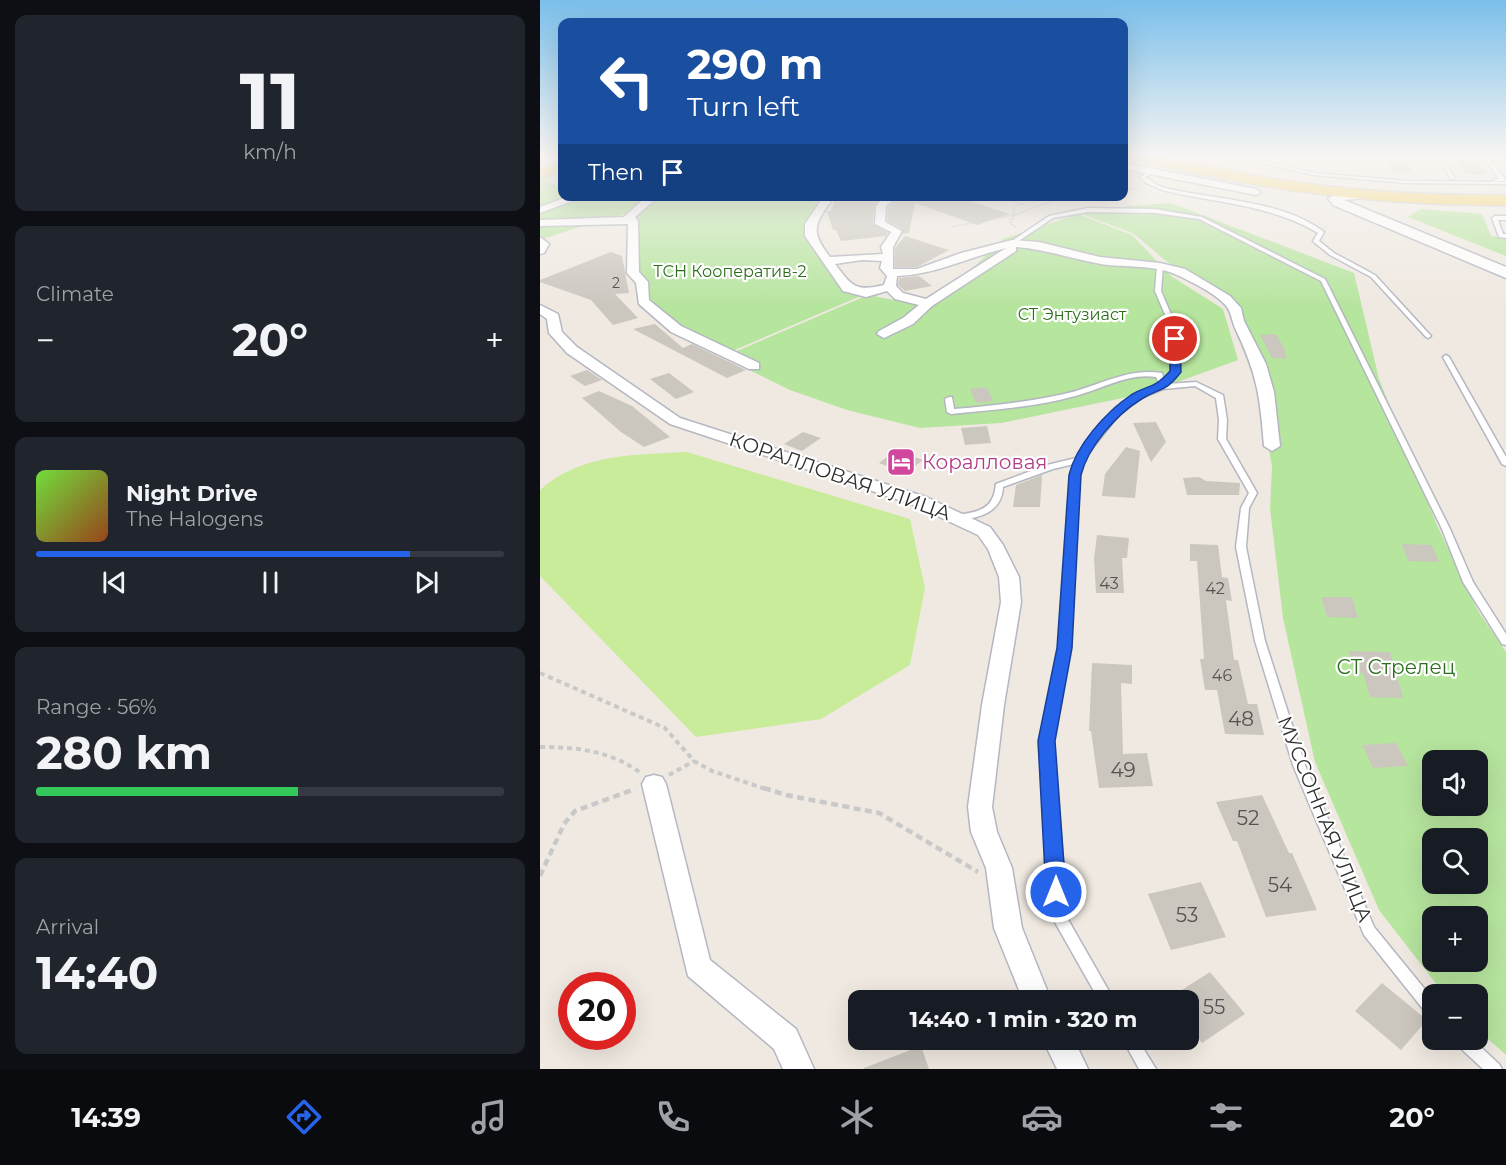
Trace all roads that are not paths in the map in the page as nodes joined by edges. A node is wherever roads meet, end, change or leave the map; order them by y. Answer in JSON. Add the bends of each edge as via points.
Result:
{"nodes":[{"id":1,"x":642,"y":206,"type":"edge"},
{"id":2,"x":822,"y":206,"type":"edge"},
{"id":3,"x":883,"y":206,"type":"edge"},
{"id":4,"x":1249,"y":206,"type":"edge"},
{"id":5,"x":1352,"y":206,"type":"edge"},
{"id":6,"x":1506,"y":218,"type":"edge"},
{"id":7,"x":633,"y":222,"type":"junction"},
{"id":8,"x":540,"y":223,"type":"edge"},
{"id":9,"x":1506,"y":236,"type":"edge"},
{"id":10,"x":540,"y":240,"type":"edge"},
{"id":11,"x":1012,"y":243,"type":"junction"},
{"id":12,"x":540,"y":251,"type":"edge"},
{"id":13,"x":887,"y":258,"type":"junction"},
{"id":14,"x":828,"y":261,"type":"junction"},
{"id":15,"x":1160,"y":266,"type":"junction"},
{"id":16,"x":890,"y":273,"type":"junction"},
{"id":17,"x":1506,"y":273,"type":"edge"},
{"id":18,"x":890,"y":287,"type":"junction"},
{"id":19,"x":928,"y":303,"type":"junction"},
{"id":20,"x":540,"y":309,"type":"edge"},
{"id":21,"x":884,"y":334,"type":"dead end"},
{"id":22,"x":1428,"y":336,"type":"dead end"},
{"id":23,"x":1446,"y":357,"type":"dead end"},
{"id":24,"x":754,"y":366,"type":"dead end"},
{"id":25,"x":1162,"y":386,"type":"junction"},
{"id":26,"x":949,"y":399,"type":"dead end"},
{"id":27,"x":1272,"y":446,"type":"dead end"},
{"id":28,"x":1079,"y":460,"type":"junction"},
{"id":29,"x":1506,"y":464,"type":"edge"},
{"id":30,"x":959,"y":517,"type":"junction"},
{"id":31,"x":1506,"y":642,"type":"edge"},
{"id":32,"x":654,"y":784,"type":"road end"},
{"id":33,"x":1033,"y":990,"type":"edge"},
{"id":34,"x":1101,"y":990,"type":"edge"},
{"id":35,"x":1422,"y":997,"type":"edge"},
{"id":36,"x":1064,"y":1050,"type":"edge"},
{"id":37,"x":1136,"y":1050,"type":"edge"},
{"id":38,"x":1473,"y":1050,"type":"edge"},
{"id":39,"x":799,"y":1069,"type":"edge"},
{"id":40,"x":1074,"y":1069,"type":"edge"},
{"id":41,"x":1148,"y":1069,"type":"edge"},
{"id":42,"x":1494,"y":1069,"type":"edge"}],
"edges":[{"from":1,"to":7,"type":"street","via":[[629,217]]},
{"from":2,"to":14,"type":"street","via":[[810,224],[810,236]]},
{"from":3,"to":13,"type":"street","via":[[880,224],[897,231],[887,247]]},
{"from":4,"to":22,"type":"lane","via":[[1309,224],[1321,232],[1316,241],[1373,276]]},
{"from":5,"to":17,"type":"main road"},
{"from":6,"to":9,"type":"lane","via":[[1496,218],[1501,236]]},
{"from":7,"to":8,"type":"street"},
{"from":7,"to":24,"type":"street","via":[[633,273],[642,282],[643,301],[676,329]]},
{"from":10,"to":12,"type":"street"},
{"from":11,"to":15,"type":"street","via":[[1039,245],[1100,260]]},
{"from":11,"to":16,"type":"street","via":[[918,273]]},
{"from":11,"to":19,"type":"street","via":[[1016,246]]},
{"from":11,"to":31,"type":"lane","via":[[1051,217],[1088,210],[1155,211],[1200,218],[1323,280],[1446,529],[1468,582]]},
{"from":13,"to":14,"type":"street"},
{"from":13,"to":16,"type":"street"},
{"from":14,"to":18,"type":"street","via":[[847,288],[866,293]]},
{"from":15,"to":25,"type":"lane","via":[[1158,291],[1173,326],[1176,353],[1176,372]]},
{"from":15,"to":27,"type":"street","via":[[1181,272],[1235,308],[1267,392]]},
{"from":16,"to":18,"type":"street"},
{"from":18,"to":19,"type":"street","via":[[899,296]]},
{"from":19,"to":21,"type":"street","via":[[908,321]]},
{"from":20,"to":30,"type":"street","name":"КОРАЛЛОВАЯ УЛИЦА","via":[[553,316],[556,333],[572,350],[675,421]]},
{"from":23,"to":29,"type":"lane"},
{"from":25,"to":26,"type":"lane","via":[[1159,375],[1145,372],[1018,405],[951,412]]},
{"from":25,"to":28,"type":"lane","via":[[1118,410]]},
{"from":25,"to":35,"type":"lane","name":"МУССОННАЯ УЛИЦА","via":[[1196,384],[1220,397],[1222,439],[1253,493],[1245,508],[1241,547],[1258,631],[1299,765],[1369,931]]},
{"from":28,"to":30,"type":"lane","via":[[999,486],[995,502],[987,511]]},
{"from":28,"to":34,"type":"lane","via":[[1064,648],[1047,741],[1057,874],[1055,910]]},
{"from":30,"to":33,"type":"street","name":"КОРАЛЛОВАЯ УЛИЦА","via":[[984,531],[1009,577],[1011,602],[980,807],[984,832],[999,868],[1008,928]]},
{"from":32,"to":39,"type":"street","via":[[698,967],[785,1039]]},
{"from":36,"to":40,"type":"street"},
{"from":37,"to":41,"type":"lane"},
{"from":38,"to":42,"type":"lane"}]}
